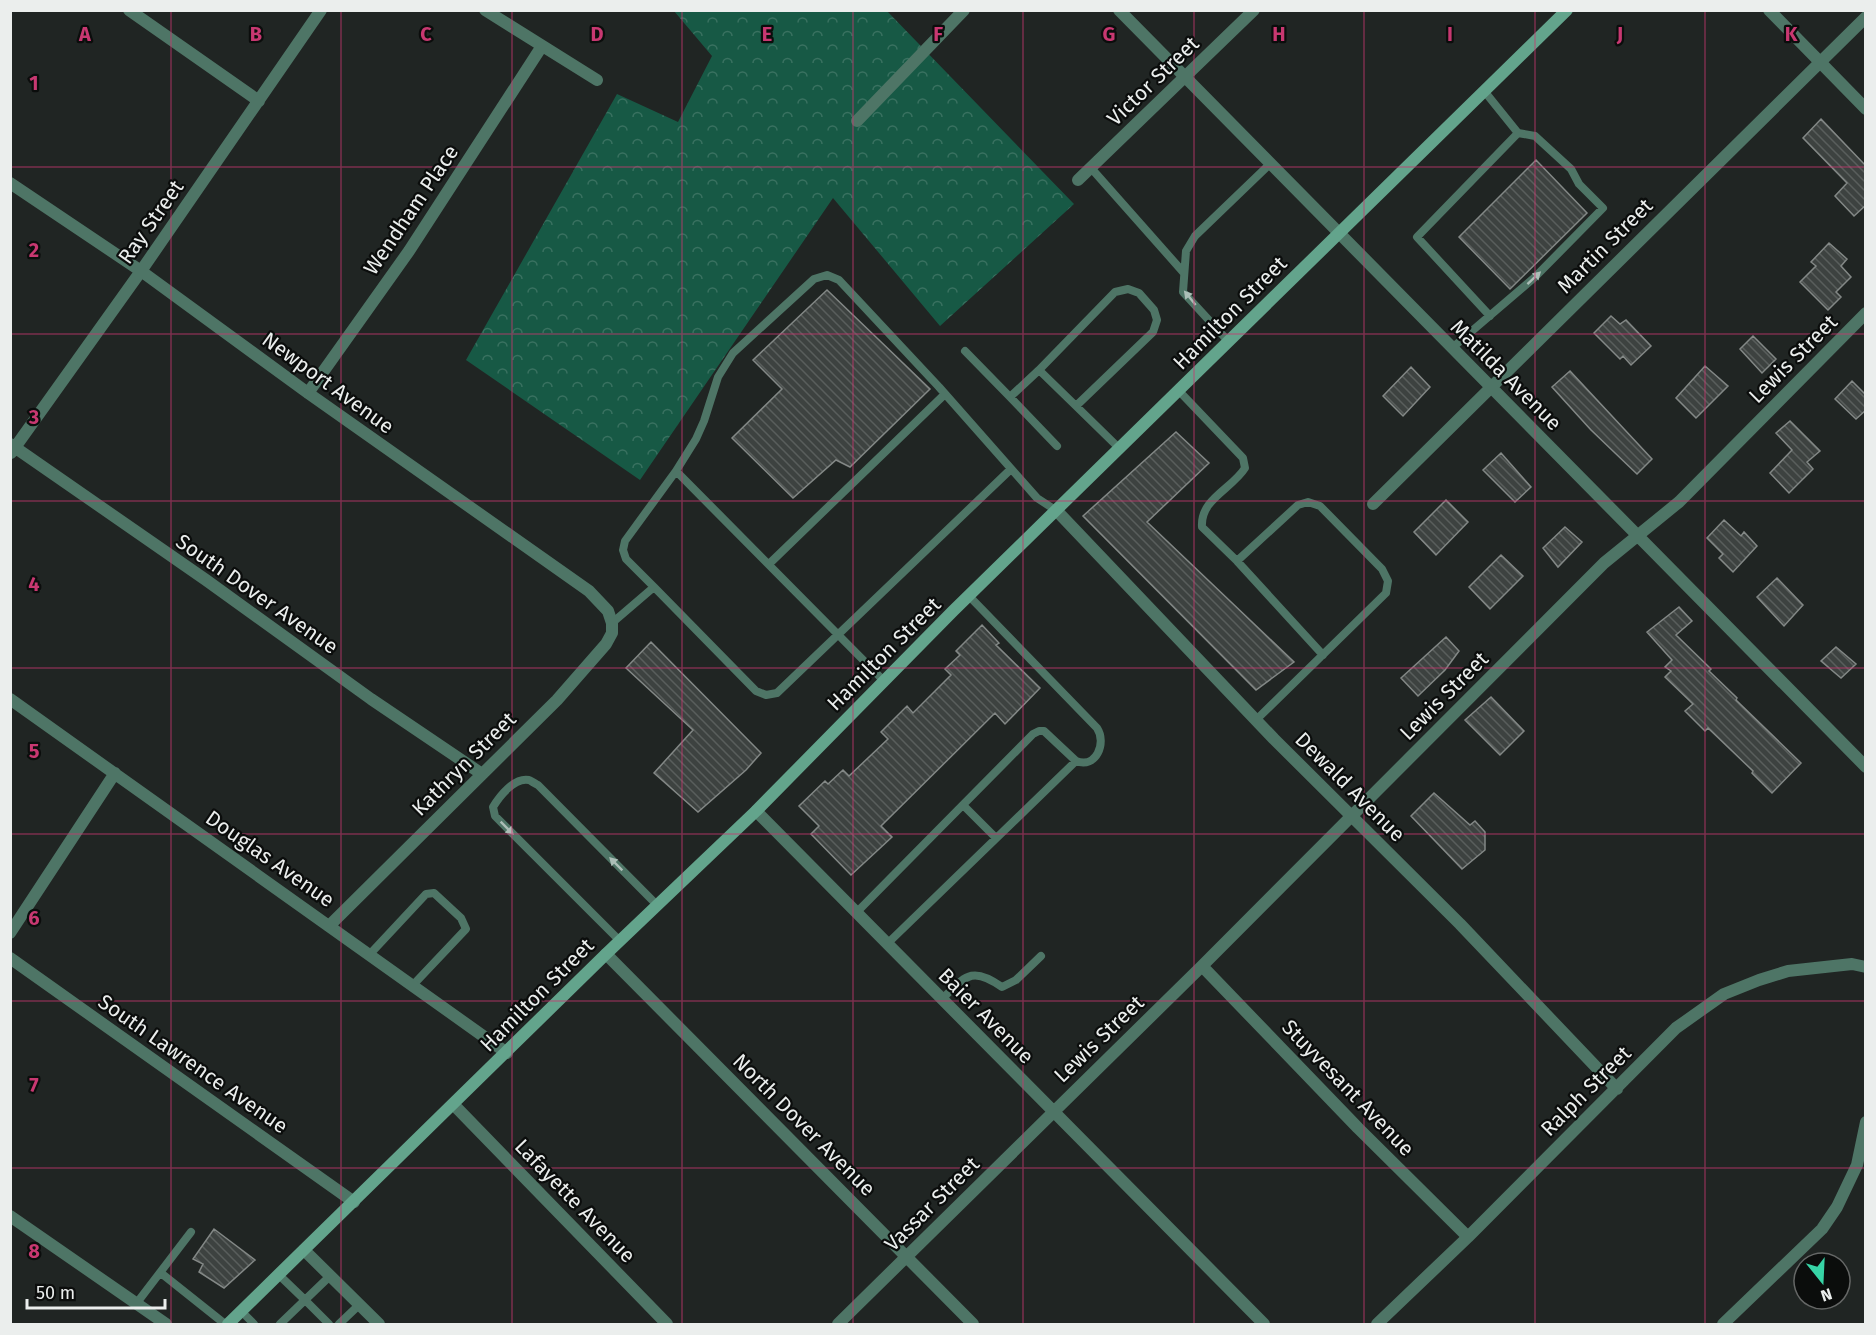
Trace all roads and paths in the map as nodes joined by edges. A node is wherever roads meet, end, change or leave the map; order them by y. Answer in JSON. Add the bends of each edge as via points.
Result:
{"nodes":[{"id":1,"x":129,"y":10,"type":"edge"},
{"id":2,"x":321,"y":10,"type":"edge"},
{"id":3,"x":485,"y":10,"type":"edge"},
{"id":4,"x":964,"y":10,"type":"edge"},
{"id":5,"x":1119,"y":10,"type":"edge"},
{"id":6,"x":1254,"y":10,"type":"edge"},
{"id":7,"x":1567,"y":10,"type":"edge"},
{"id":8,"x":1769,"y":10,"type":"edge"},
{"id":9,"x":1866,"y":17,"type":"edge"},
{"id":10,"x":542,"y":46,"type":"junction"},
{"id":11,"x":1820,"y":62,"type":"junction"},
{"id":12,"x":1186,"y":78,"type":"junction"},
{"id":13,"x":597,"y":80,"type":"dead end"},
{"id":14,"x":1485,"y":92,"type":"junction"},
{"id":15,"x":259,"y":101,"type":"junction"},
{"id":16,"x":1866,"y":109,"type":"edge"},
{"id":17,"x":857,"y":121,"type":"dead end"},
{"id":18,"x":1518,"y":133,"type":"junction"},
{"id":19,"x":1270,"y":164,"type":"junction"},
{"id":20,"x":1091,"y":168,"type":"junction"},
{"id":21,"x":1078,"y":180,"type":"dead end"},
{"id":22,"x":10,"y":183,"type":"edge"},
{"id":23,"x":1339,"y":233,"type":"junction"},
{"id":24,"x":141,"y":271,"type":"junction"},
{"id":25,"x":1184,"y":273,"type":"junction"},
{"id":26,"x":1866,"y":313,"type":"edge"},
{"id":27,"x":1490,"y":316,"type":"junction"},
{"id":28,"x":1229,"y":342,"type":"junction"},
{"id":29,"x":1452,"y":348,"type":"junction"},
{"id":30,"x":965,"y":351,"type":"dead end"},
{"id":31,"x":1040,"y":370,"type":"junction"},
{"id":32,"x":1490,"y":388,"type":"junction"},
{"id":33,"x":1179,"y":391,"type":"junction"},
{"id":34,"x":308,"y":393,"type":"junction"},
{"id":35,"x":945,"y":394,"type":"junction"},
{"id":36,"x":1010,"y":397,"type":"junction"},
{"id":37,"x":1076,"y":406,"type":"junction"},
{"id":38,"x":1057,"y":446,"type":"dead end"},
{"id":39,"x":12,"y":449,"type":"edge"},
{"id":40,"x":1120,"y":449,"type":"junction"},
{"id":41,"x":1011,"y":469,"type":"junction"},
{"id":42,"x":675,"y":471,"type":"junction"},
{"id":43,"x":1373,"y":504,"type":"dead end"},
{"id":44,"x":1057,"y":511,"type":"junction"},
{"id":45,"x":1639,"y":536,"type":"junction"},
{"id":46,"x":1237,"y":561,"type":"junction"},
{"id":47,"x":769,"y":564,"type":"junction"},
{"id":48,"x":654,"y":587,"type":"junction"},
{"id":49,"x":969,"y":596,"type":"junction"},
{"id":50,"x":612,"y":623,"type":"junction"},
{"id":51,"x":839,"y":633,"type":"junction"},
{"id":52,"x":1323,"y":655,"type":"junction"},
{"id":53,"x":884,"y":681,"type":"junction"},
{"id":54,"x":10,"y":699,"type":"edge"},
{"id":55,"x":1256,"y":720,"type":"junction"},
{"id":56,"x":1076,"y":761,"type":"junction"},
{"id":57,"x":1866,"y":767,"type":"edge"},
{"id":58,"x":115,"y":773,"type":"junction"},
{"id":59,"x":482,"y":774,"type":"junction"},
{"id":60,"x":963,"y":805,"type":"junction"},
{"id":61,"x":756,"y":811,"type":"junction"},
{"id":62,"x":1352,"y":816,"type":"junction"},
{"id":63,"x":996,"y":838,"type":"junction"},
{"id":64,"x":657,"y":905,"type":"junction"},
{"id":65,"x":856,"y":913,"type":"junction"},
{"id":66,"x":330,"y":925,"type":"junction"},
{"id":67,"x":10,"y":933,"type":"edge"},
{"id":68,"x":620,"y":941,"type":"junction"},
{"id":69,"x":887,"y":944,"type":"junction"},
{"id":70,"x":369,"y":954,"type":"junction"},
{"id":71,"x":606,"y":954,"type":"junction"},
{"id":72,"x":1041,"y":956,"type":"dead end"},
{"id":73,"x":10,"y":958,"type":"edge"},
{"id":74,"x":1202,"y":966,"type":"junction"},
{"id":75,"x":1866,"y":967,"type":"edge"},
{"id":76,"x":413,"y":985,"type":"junction"},
{"id":77,"x":942,"y":999,"type":"junction"},
{"id":78,"x":507,"y":1053,"type":"junction"},
{"id":79,"x":1617,"y":1089,"type":"junction"},
{"id":80,"x":454,"y":1105,"type":"junction"},
{"id":81,"x":1053,"y":1112,"type":"junction"},
{"id":82,"x":1866,"y":1122,"type":"edge"},
{"id":83,"x":354,"y":1202,"type":"junction"},
{"id":84,"x":10,"y":1216,"type":"edge"},
{"id":85,"x":191,"y":1232,"type":"dead end"},
{"id":86,"x":1468,"y":1237,"type":"junction"},
{"id":87,"x":304,"y":1250,"type":"junction"},
{"id":88,"x":907,"y":1256,"type":"junction"},
{"id":89,"x":161,"y":1273,"type":"junction"},
{"id":90,"x":279,"y":1275,"type":"junction"},
{"id":91,"x":330,"y":1276,"type":"junction"},
{"id":92,"x":304,"y":1300,"type":"junction"},
{"id":93,"x":136,"y":1304,"type":"junction"},
{"id":94,"x":359,"y":1305,"type":"junction"},
{"id":95,"x":241,"y":1311,"type":"junction"},
{"id":96,"x":166,"y":1324,"type":"edge"},
{"id":97,"x":226,"y":1324,"type":"edge"},
{"id":98,"x":254,"y":1324,"type":"edge"},
{"id":99,"x":280,"y":1324,"type":"edge"},
{"id":100,"x":329,"y":1324,"type":"edge"},
{"id":101,"x":339,"y":1324,"type":"edge"},
{"id":102,"x":379,"y":1324,"type":"edge"},
{"id":103,"x":667,"y":1324,"type":"edge"},
{"id":104,"x":838,"y":1324,"type":"edge"},
{"id":105,"x":973,"y":1324,"type":"edge"},
{"id":106,"x":1264,"y":1324,"type":"edge"},
{"id":107,"x":1377,"y":1324,"type":"edge"},
{"id":108,"x":1724,"y":1324,"type":"edge"}],
"edges":[{"from":1,"to":15,"type":"street"},
{"from":2,"to":15,"type":"street","name":"Ray Street"},
{"from":3,"to":10,"type":"street"},
{"from":4,"to":17,"type":"street"},
{"from":5,"to":12,"type":"street","name":"Matilda Avenue"},
{"from":6,"to":12,"type":"street","name":"Victor Street"},
{"from":7,"to":14,"type":"street","name":"Hamilton Street"},
{"from":8,"to":11,"type":"street"},
{"from":9,"to":11,"type":"street","name":"Martin Street"},
{"from":10,"to":13,"type":"street"},
{"from":10,"to":34,"type":"street","name":"Wendham Place","via":[[409,251]]},
{"from":11,"to":16,"type":"street"},
{"from":11,"to":32,"type":"street","name":"Martin Street"},
{"from":12,"to":19,"type":"street","name":"Matilda Avenue"},
{"from":12,"to":20,"type":"street","name":"Victor Street"},
{"from":14,"to":18,"type":"lane"},
{"from":14,"to":23,"type":"street","name":"Hamilton Street"},
{"from":15,"to":24,"type":"street","name":"Ray Street"},
{"from":18,"to":27,"type":"lane","via":[[1417,237]]},
{"from":27,"to":18,"type":"lane","one_way":true,"via":[[1603,208],[1579,184],[1571,169],[1535,136]]},
{"from":19,"to":23,"type":"street","name":"Matilda Avenue"},
{"from":19,"to":25,"type":"lane","via":[[1195,236],[1186,251]]},
{"from":20,"to":21,"type":"street","name":"Victor Street"},
{"from":20,"to":25,"type":"lane"},
{"from":22,"to":24,"type":"street","name":"Newport Avenue"},
{"from":23,"to":28,"type":"street","name":"Hamilton Street"},
{"from":23,"to":29,"type":"street","name":"Matilda Avenue"},
{"from":24,"to":34,"type":"street","name":"Newport Avenue"},
{"from":24,"to":39,"type":"street","name":"Ray Street"},
{"from":28,"to":25,"type":"lane","one_way":true,"via":[[1184,292]]},
{"from":26,"to":45,"type":"street","name":"Lewis Street","via":[[1679,502]]},
{"from":27,"to":29,"type":"lane"},
{"from":28,"to":33,"type":"street","name":"Hamilton Street"},
{"from":29,"to":32,"type":"street","name":"Matilda Avenue"},
{"from":30,"to":36,"type":"lane"},
{"from":31,"to":36,"type":"lane"},
{"from":31,"to":37,"type":"lane"},
{"from":31,"to":37,"type":"lane","via":[[1115,292],[1128,289],[1138,293],[1154,310],[1157,320],[1153,332]]},
{"from":32,"to":43,"type":"street","name":"Martin Street"},
{"from":32,"to":45,"type":"street","name":"Matilda Avenue"},
{"from":33,"to":40,"type":"street","name":"Hamilton Street"},
{"from":33,"to":46,"type":"lane","via":[[1243,458],[1245,468],[1240,476],[1201,516],[1202,527]]},
{"from":34,"to":50,"type":"street","name":"Newport Avenue","via":[[589,591],[608,611]]},
{"from":35,"to":41,"type":"lane"},
{"from":35,"to":42,"type":"lane","via":[[839,280],[827,276],[814,279],[733,353],[718,377],[696,439]]},
{"from":35,"to":47,"type":"lane"},
{"from":36,"to":38,"type":"lane"},
{"from":37,"to":40,"type":"lane"},
{"from":39,"to":59,"type":"street","name":"South Dover Avenue"},
{"from":40,"to":44,"type":"street","name":"Hamilton Street"},
{"from":41,"to":44,"type":"lane","via":[[1037,498]]},
{"from":41,"to":51,"type":"lane"},
{"from":42,"to":47,"type":"lane"},
{"from":42,"to":48,"type":"lane","via":[[625,541],[623,550],[626,559]]},
{"from":44,"to":49,"type":"street","name":"Hamilton Street"},
{"from":44,"to":55,"type":"street","name":"Dewald Avenue"},
{"from":45,"to":57,"type":"street","name":"Matilda Avenue"},
{"from":45,"to":62,"type":"street","name":"Lewis Street","via":[[1605,563]]},
{"from":46,"to":52,"type":"lane"},
{"from":46,"to":52,"type":"lane","via":[[1298,505],[1308,502],[1320,506],[1382,569],[1388,581],[1386,593]]},
{"from":47,"to":51,"type":"lane"},
{"from":48,"to":50,"type":"lane"},
{"from":48,"to":51,"type":"lane","via":[[756,691],[766,695],[777,693]]},
{"from":49,"to":53,"type":"street","name":"Hamilton Street"},
{"from":49,"to":56,"type":"lane","via":[[1101,734],[1095,757],[1082,764]]},
{"from":50,"to":59,"type":"street","name":"Kathryn Street","via":[[606,644],[557,700]]},
{"from":51,"to":53,"type":"lane"},
{"from":52,"to":55,"type":"lane"},
{"from":53,"to":61,"type":"street","name":"Hamilton Street"},
{"from":54,"to":58,"type":"street","name":"Douglas Avenue"},
{"from":55,"to":62,"type":"street","name":"Dewald Avenue"},
{"from":56,"to":60,"type":"lane","via":[[1039,731]]},
{"from":56,"to":63,"type":"lane"},
{"from":58,"to":66,"type":"street","name":"Douglas Avenue"},
{"from":58,"to":67,"type":"street"},
{"from":59,"to":66,"type":"street","name":"Kathryn Street"},
{"from":60,"to":63,"type":"lane"},
{"from":60,"to":65,"type":"lane"},
{"from":61,"to":64,"type":"street","name":"Hamilton Street"},
{"from":61,"to":65,"type":"street","name":"Baier Avenue"},
{"from":62,"to":74,"type":"street","name":"Lewis Street"},
{"from":62,"to":79,"type":"street","name":"Dewald Avenue"},
{"from":63,"to":69,"type":"lane"},
{"from":64,"to":68,"type":"street","name":"Hamilton Street"},
{"from":64,"to":68,"type":"lane","one_way":true,"via":[[538,785],[529,780],[517,781],[498,799],[493,807],[495,816]]},
{"from":65,"to":69,"type":"street","name":"Baier Avenue"},
{"from":66,"to":70,"type":"street","name":"Douglas Avenue"},
{"from":68,"to":71,"type":"street","name":"Hamilton Street"},
{"from":69,"to":77,"type":"street","name":"Baier Avenue"},
{"from":70,"to":76,"type":"street","name":"Douglas Avenue"},
{"from":70,"to":76,"type":"lane","via":[[426,894],[434,893],[461,918],[466,929]]},
{"from":71,"to":78,"type":"street","name":"Hamilton Street"},
{"from":71,"to":88,"type":"street","name":"North Dover Avenue"},
{"from":72,"to":77,"type":"lane","via":[[1009,985],[1002,987],[976,974],[966,977]]},
{"from":73,"to":83,"type":"street","name":"South Lawrence Avenue"},
{"from":74,"to":81,"type":"street","name":"Lewis Street"},
{"from":74,"to":86,"type":"street","name":"Stuyvesant Avenue"},
{"from":75,"to":79,"type":"street","name":"Ralph Street","via":[[1852,964],[1788,971],[1724,994],[1676,1028]]},
{"from":76,"to":78,"type":"street","name":"Douglas Avenue"},
{"from":77,"to":81,"type":"street","name":"Baier Avenue"},
{"from":78,"to":80,"type":"street","name":"Hamilton Street"},
{"from":79,"to":86,"type":"street","name":"Ralph Street"},
{"from":80,"to":83,"type":"street","name":"Hamilton Street"},
{"from":80,"to":103,"type":"street","name":"Lafayette Avenue"},
{"from":81,"to":88,"type":"street","name":"Vassar Street"},
{"from":81,"to":106,"type":"street","name":"Baier Avenue"},
{"from":82,"to":108,"type":"street","via":[[1857,1165],[1822,1229]]},
{"from":83,"to":87,"type":"street","name":"Hamilton Street"},
{"from":84,"to":93,"type":"street"},
{"from":85,"to":89,"type":"lane"},
{"from":86,"to":107,"type":"street","name":"Ralph Street"},
{"from":87,"to":90,"type":"street","name":"Hamilton Street"},
{"from":87,"to":91,"type":"street"},
{"from":88,"to":104,"type":"street","name":"Vassar Street"},
{"from":88,"to":105,"type":"street","name":"North Dover Avenue"},
{"from":89,"to":93,"type":"lane"},
{"from":89,"to":97,"type":"lane"},
{"from":90,"to":92,"type":"lane"},
{"from":90,"to":95,"type":"street","name":"Hamilton Street"},
{"from":91,"to":92,"type":"lane"},
{"from":91,"to":94,"type":"street"},
{"from":92,"to":99,"type":"lane"},
{"from":92,"to":100,"type":"lane"},
{"from":93,"to":96,"type":"street"},
{"from":94,"to":101,"type":"lane"},
{"from":94,"to":102,"type":"street"},
{"from":95,"to":97,"type":"street","name":"Hamilton Street"},
{"from":95,"to":98,"type":"lane"}]}
